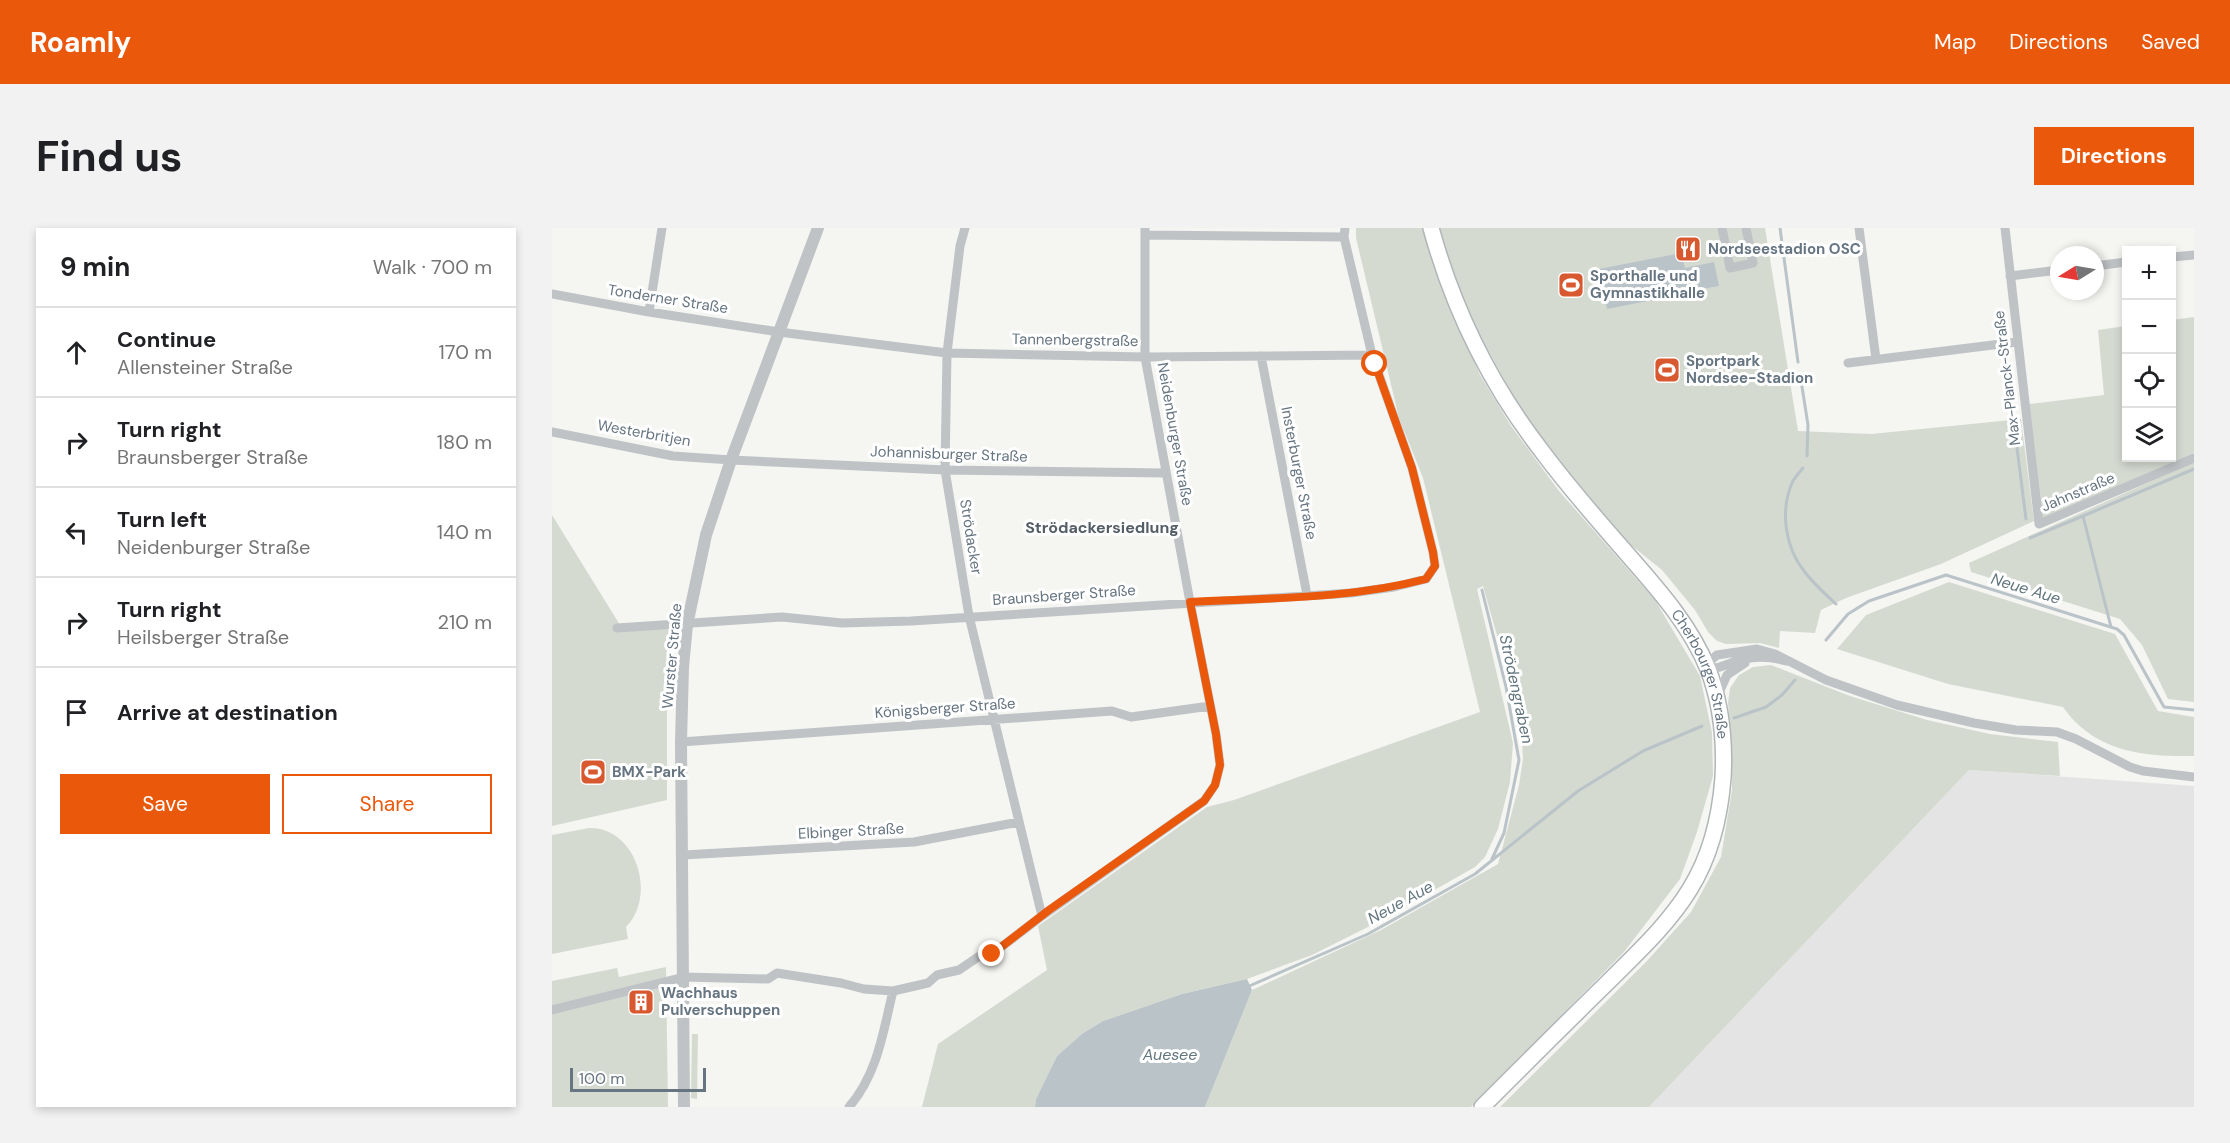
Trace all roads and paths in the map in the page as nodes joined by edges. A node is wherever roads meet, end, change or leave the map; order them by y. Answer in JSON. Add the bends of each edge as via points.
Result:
{"nodes":[{"id":1,"x":662,"y":228,"type":"edge"},
{"id":2,"x":818,"y":228,"type":"edge"},
{"id":3,"x":964,"y":228,"type":"edge"},
{"id":4,"x":1431,"y":228,"type":"edge"},
{"id":5,"x":1722,"y":228,"type":"edge"},
{"id":6,"x":1746,"y":228,"type":"edge"},
{"id":7,"x":1859,"y":228,"type":"edge"},
{"id":8,"x":2005,"y":228,"type":"edge"},
{"id":9,"x":1144,"y":232,"type":"edge"},
{"id":10,"x":1253,"y":232,"type":"edge"},
{"id":11,"x":1344,"y":233,"type":"edge"},
{"id":12,"x":2194,"y":255,"type":"edge"},
{"id":13,"x":2176,"y":257,"type":"edge"},
{"id":14,"x":2122,"y":263,"type":"edge"},
{"id":15,"x":2104,"y":265,"type":"edge"},
{"id":16,"x":2050,"y":271,"type":"edge"},
{"id":17,"x":2010,"y":276,"type":"junction"},
{"id":18,"x":552,"y":294,"type":"edge"},
{"id":19,"x":649,"y":312,"type":"junction"},
{"id":20,"x":779,"y":332,"type":"junction"},
{"id":21,"x":2017,"y":342,"type":"junction"},
{"id":22,"x":947,"y":353,"type":"junction"},
{"id":23,"x":1372,"y":355,"type":"junction"},
{"id":24,"x":1261,"y":356,"type":"junction"},
{"id":25,"x":1145,"y":357,"type":"junction"},
{"id":26,"x":1876,"y":359,"type":"junction"},
{"id":27,"x":1848,"y":363,"type":"dead end"},
{"id":28,"x":552,"y":432,"type":"edge"},
{"id":29,"x":2194,"y":458,"type":"edge"},
{"id":30,"x":731,"y":460,"type":"junction"},
{"id":31,"x":945,"y":470,"type":"junction"},
{"id":32,"x":1166,"y":472,"type":"junction"},
{"id":33,"x":2039,"y":524,"type":"joint"},
{"id":34,"x":1307,"y":595,"type":"junction"},
{"id":35,"x":1190,"y":602,"type":"junction"},
{"id":36,"x":969,"y":616,"type":"junction"},
{"id":37,"x":687,"y":625,"type":"junction"},
{"id":38,"x":617,"y":628,"type":"dead end"},
{"id":39,"x":1689,"y":632,"type":"junction"},
{"id":40,"x":1742,"y":651,"type":"junction"},
{"id":41,"x":1758,"y":657,"type":"junction"},
{"id":42,"x":1786,"y":661,"type":"junction"},
{"id":43,"x":1707,"y":667,"type":"junction"},
{"id":44,"x":1210,"y":706,"type":"junction"},
{"id":45,"x":1718,"y":706,"type":"junction"},
{"id":46,"x":993,"y":719,"type":"junction"},
{"id":47,"x":681,"y":742,"type":"junction"},
{"id":48,"x":2194,"y":777,"type":"edge"},
{"id":49,"x":1019,"y":822,"type":"junction"},
{"id":50,"x":683,"y":855,"type":"junction"},
{"id":51,"x":1042,"y":916,"type":"junction"},
{"id":52,"x":684,"y":977,"type":"junction"},
{"id":53,"x":893,"y":991,"type":"junction"},
{"id":54,"x":552,"y":1010,"type":"edge"},
{"id":55,"x":684,"y":1107,"type":"edge"},
{"id":56,"x":849,"y":1107,"type":"edge"},
{"id":57,"x":1482,"y":1107,"type":"edge"}],
"edges":[{"from":1,"to":19,"type":"street"},
{"from":2,"to":20,"type":"street","name":"Wurster Straße"},
{"from":3,"to":22,"type":"street","name":"Strödacker"},
{"from":4,"to":39,"type":"main road","name":"Cherbourger Straße","via":[[1463,320],[1499,388],[1542,452],[1654,584]]},
{"from":5,"to":6,"type":"street","via":[[1730,268],[1753,263]]},
{"from":7,"to":26,"type":"street"},
{"from":8,"to":17,"type":"street","name":"Max-Planck-Straße"},
{"from":9,"to":10,"type":"street"},
{"from":9,"to":25,"type":"street","name":"Neidenburger Straße"},
{"from":10,"to":11,"type":"street"},
{"from":11,"to":23,"type":"street"},
{"from":12,"to":13,"type":"street"},
{"from":14,"to":15,"type":"street"},
{"from":16,"to":17,"type":"street"},
{"from":17,"to":21,"type":"street","name":"Max-Planck-Straße"},
{"from":18,"to":19,"type":"street","name":"Tonderner Straße"},
{"from":19,"to":20,"type":"street","name":"Tonderner Straße"},
{"from":20,"to":22,"type":"street","name":"Tannenbergstraße"},
{"from":20,"to":30,"type":"street","name":"Wurster Straße"},
{"from":21,"to":26,"type":"street"},
{"from":21,"to":33,"type":"street","name":"Max-Planck-Straße"},
{"from":22,"to":25,"type":"street","name":"Tannenbergstraße"},
{"from":22,"to":31,"type":"street","name":"Strödacker"},
{"from":23,"to":24,"type":"street","name":"Tannenbergstraße"},
{"from":23,"to":34,"type":"street","name":"Braunsberger Straße","via":[[1412,468],[1435,566],[1426,579],[1394,587]]},
{"from":24,"to":25,"type":"street","name":"Tannenbergstraße"},
{"from":24,"to":34,"type":"street","name":"Insterburger Straße"},
{"from":25,"to":32,"type":"street","name":"Neidenburger Straße"},
{"from":26,"to":27,"type":"street"},
{"from":28,"to":30,"type":"street","name":"Westerbritjen","via":[[673,456]]},
{"from":29,"to":33,"type":"street","name":"Jahnstraße"},
{"from":30,"to":31,"type":"street","name":"Johannisburger Straße"},
{"from":30,"to":37,"type":"street","name":"Wurster Straße","via":[[706,535]]},
{"from":31,"to":32,"type":"street","name":"Johannisburger Straße"},
{"from":31,"to":36,"type":"street","name":"Strödacker"},
{"from":32,"to":35,"type":"street","name":"Neidenburger Straße"},
{"from":34,"to":35,"type":"street","name":"Braunsberger Straße"},
{"from":35,"to":36,"type":"street","name":"Braunsberger Straße"},
{"from":35,"to":44,"type":"street","name":"Neidenburger Straße"},
{"from":36,"to":37,"type":"street","name":"Braunsberger Straße","via":[[842,623],[782,617]]},
{"from":36,"to":46,"type":"street","name":"Strödacker"},
{"from":37,"to":38,"type":"street","name":"Braunsberger Straße"},
{"from":37,"to":47,"type":"street","name":"Wurster Straße"},
{"from":39,"to":40,"type":"street","via":[[1706,648]]},
{"from":39,"to":43,"type":"main road","name":"Cherbourger Straße"},
{"from":40,"to":42,"type":"street","via":[[1757,649]]},
{"from":40,"to":43,"type":"street","via":[[1717,655]]},
{"from":41,"to":42,"type":"street"},
{"from":41,"to":43,"type":"street","via":[[1718,668]]},
{"from":41,"to":45,"type":"street","via":[[1727,675],[1720,688]]},
{"from":42,"to":48,"type":"street","via":[[1826,680],[1898,705],[1974,723],[2057,732],[2130,767]]},
{"from":43,"to":45,"type":"main road","name":"Cherbourger Straße"},
{"from":44,"to":46,"type":"street","name":"Königsberger Straße","via":[[1131,717],[1112,711]]},
{"from":44,"to":51,"type":"street","name":"Neidenburger Straße","via":[[1220,765],[1215,785],[1204,801]]},
{"from":45,"to":57,"type":"main road","name":"Cherbourger Straße","via":[[1724,755],[1719,814],[1707,855],[1689,890],[1652,938]]},
{"from":46,"to":47,"type":"street","name":"Königsberger Straße"},
{"from":46,"to":49,"type":"street","name":"Strödacker"},
{"from":47,"to":50,"type":"street","name":"Wurster Straße"},
{"from":49,"to":50,"type":"street","name":"Elbinger Straße","via":[[914,842]]},
{"from":49,"to":51,"type":"street","name":"Strödacker"},
{"from":50,"to":52,"type":"street","name":"Wurster Straße"},
{"from":51,"to":53,"type":"street","via":[[992,954],[928,982]]},
{"from":52,"to":53,"type":"street","via":[[768,979],[777,973]]},
{"from":52,"to":54,"type":"street"},
{"from":52,"to":55,"type":"street","name":"Wurster Straße"},
{"from":53,"to":56,"type":"street","via":[[877,1060],[861,1094]]}]}
